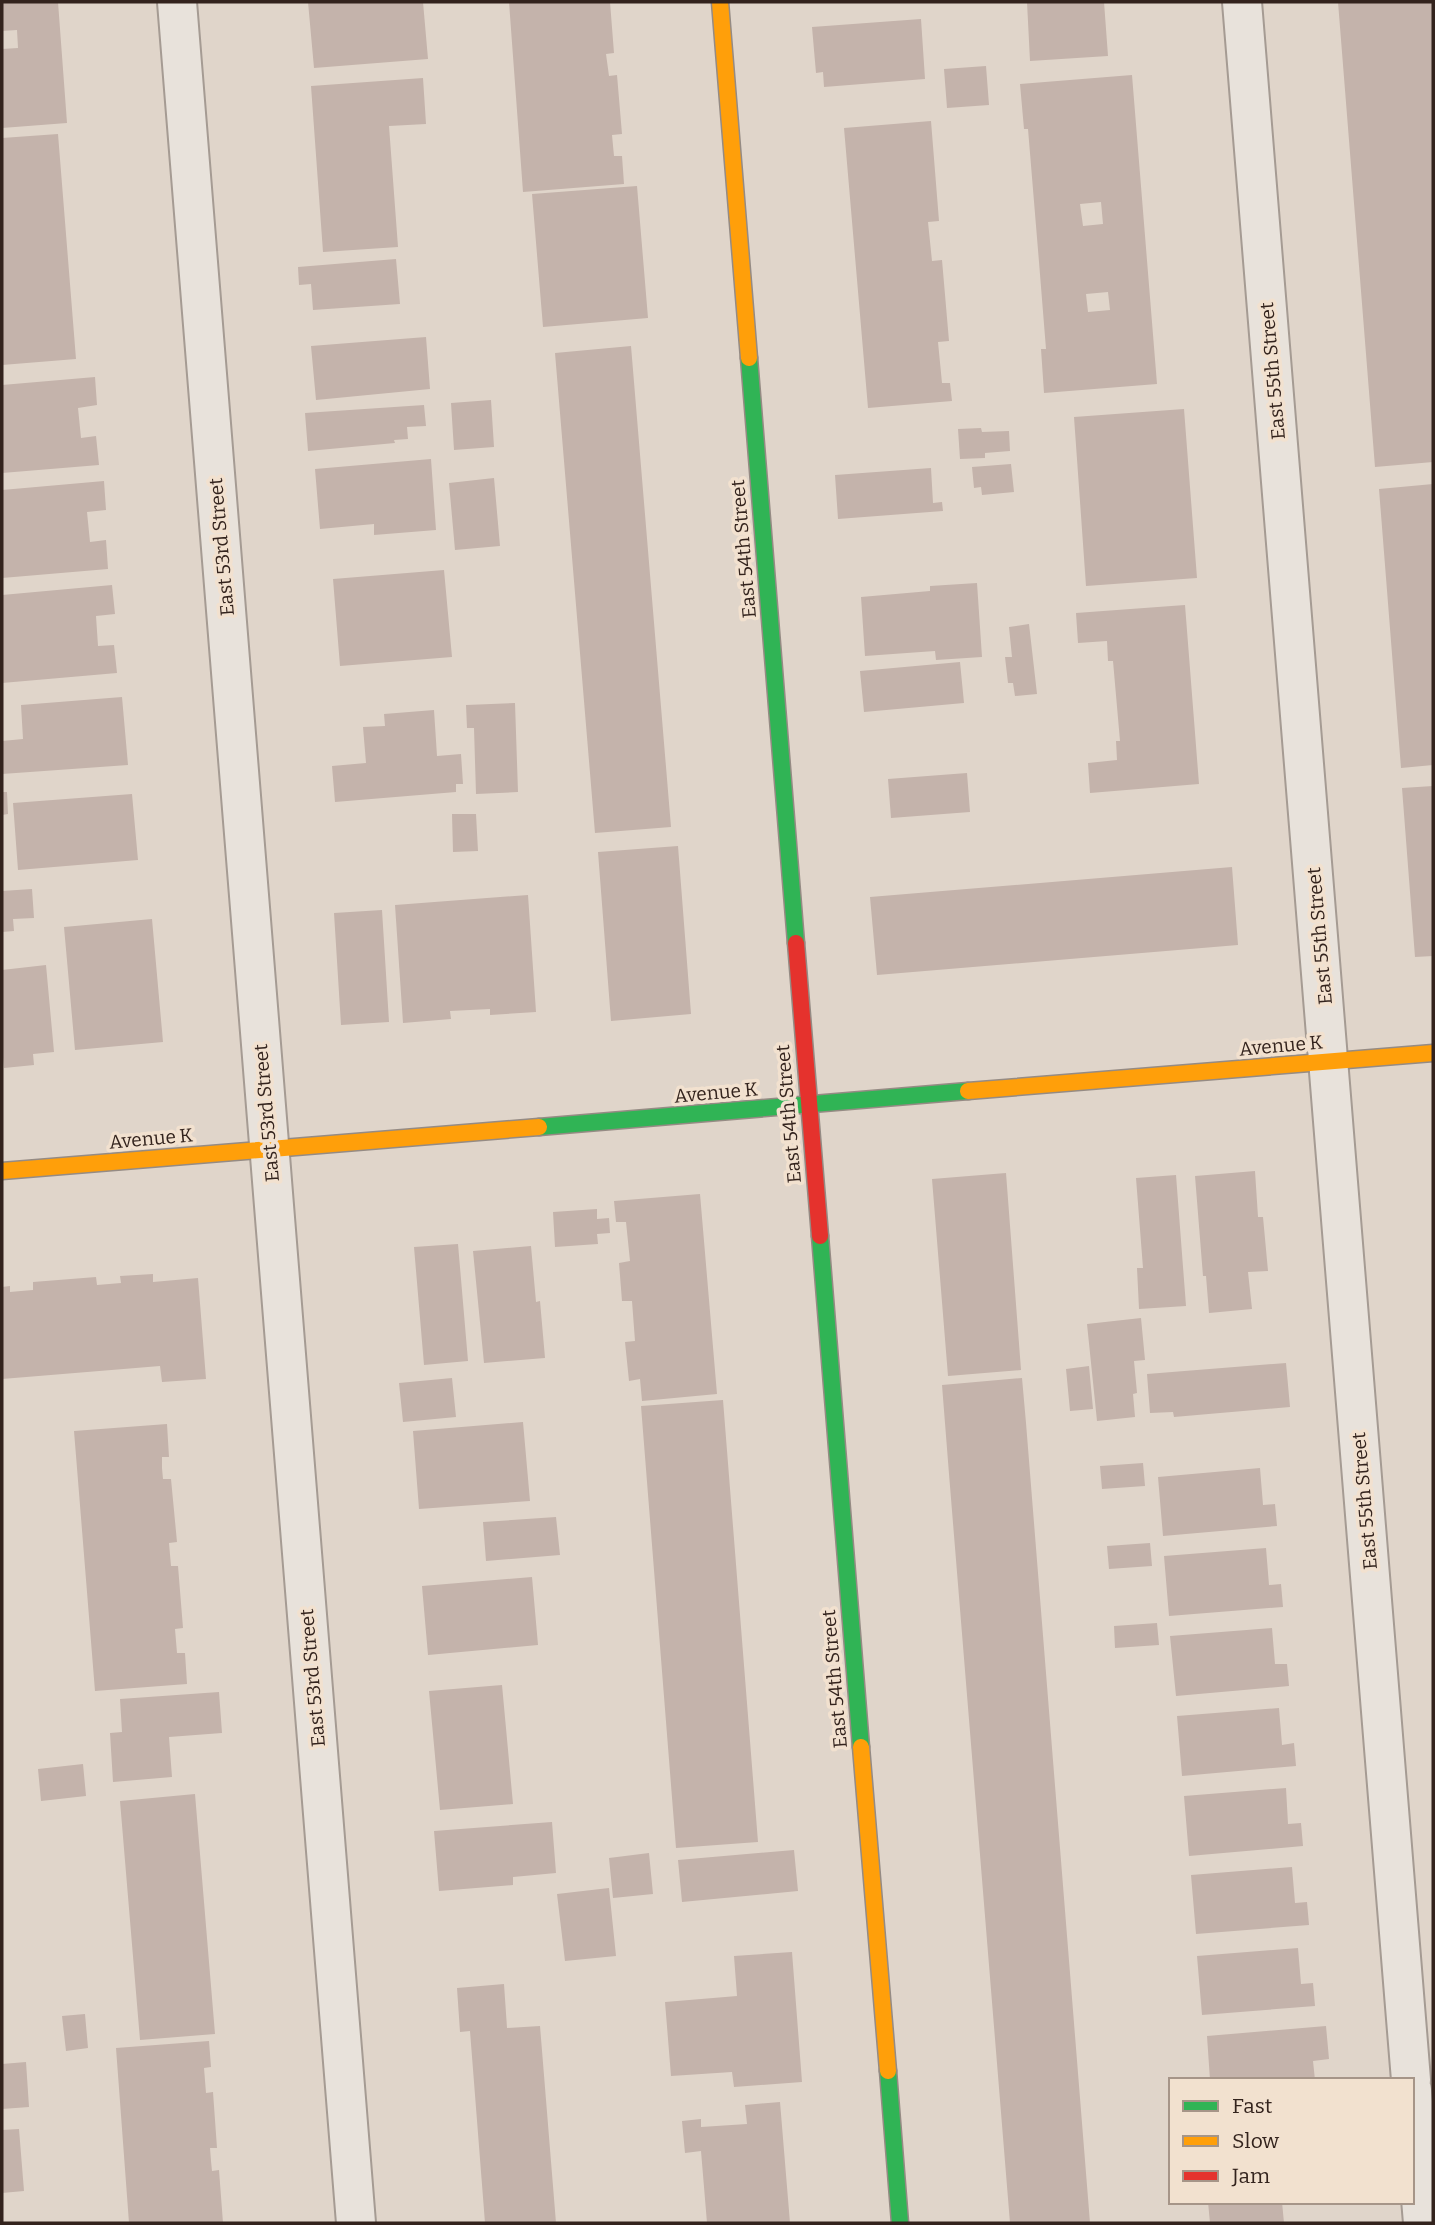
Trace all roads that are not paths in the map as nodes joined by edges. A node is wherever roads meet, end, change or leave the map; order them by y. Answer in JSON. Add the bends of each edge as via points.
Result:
{"nodes":[{"id":1,"x":177,"y":2,"type":"edge"},
{"id":2,"x":720,"y":2,"type":"edge"},
{"id":3,"x":1242,"y":2,"type":"edge"},
{"id":4,"x":1433,"y":1053,"type":"edge"},
{"id":5,"x":1328,"y":1062,"type":"junction"},
{"id":6,"x":809,"y":1105,"type":"junction"},
{"id":7,"x":269,"y":1150,"type":"junction"},
{"id":8,"x":2,"y":1171,"type":"edge"},
{"id":9,"x":1411,"y":2078,"type":"edge"},
{"id":10,"x":1414,"y":2114,"type":"edge"},
{"id":11,"x":356,"y":2223,"type":"edge"},
{"id":12,"x":900,"y":2223,"type":"edge"},
{"id":13,"x":1423,"y":2223,"type":"edge"}],
"edges":[{"from":1,"to":7,"type":"street","name":"East 53rd Street"},
{"from":2,"to":6,"type":"street","name":"East 54th Street"},
{"from":3,"to":5,"type":"street","name":"East 55th Street"},
{"from":4,"to":5,"type":"street","name":"Avenue K"},
{"from":5,"to":6,"type":"street","name":"Avenue K"},
{"from":5,"to":9,"type":"street","name":"East 55th Street"},
{"from":6,"to":7,"type":"street","name":"Avenue K"},
{"from":6,"to":12,"type":"street","name":"East 54th Street"},
{"from":7,"to":8,"type":"street","name":"Avenue K"},
{"from":7,"to":11,"type":"street","name":"East 53rd Street"},
{"from":10,"to":13,"type":"street"}]}
